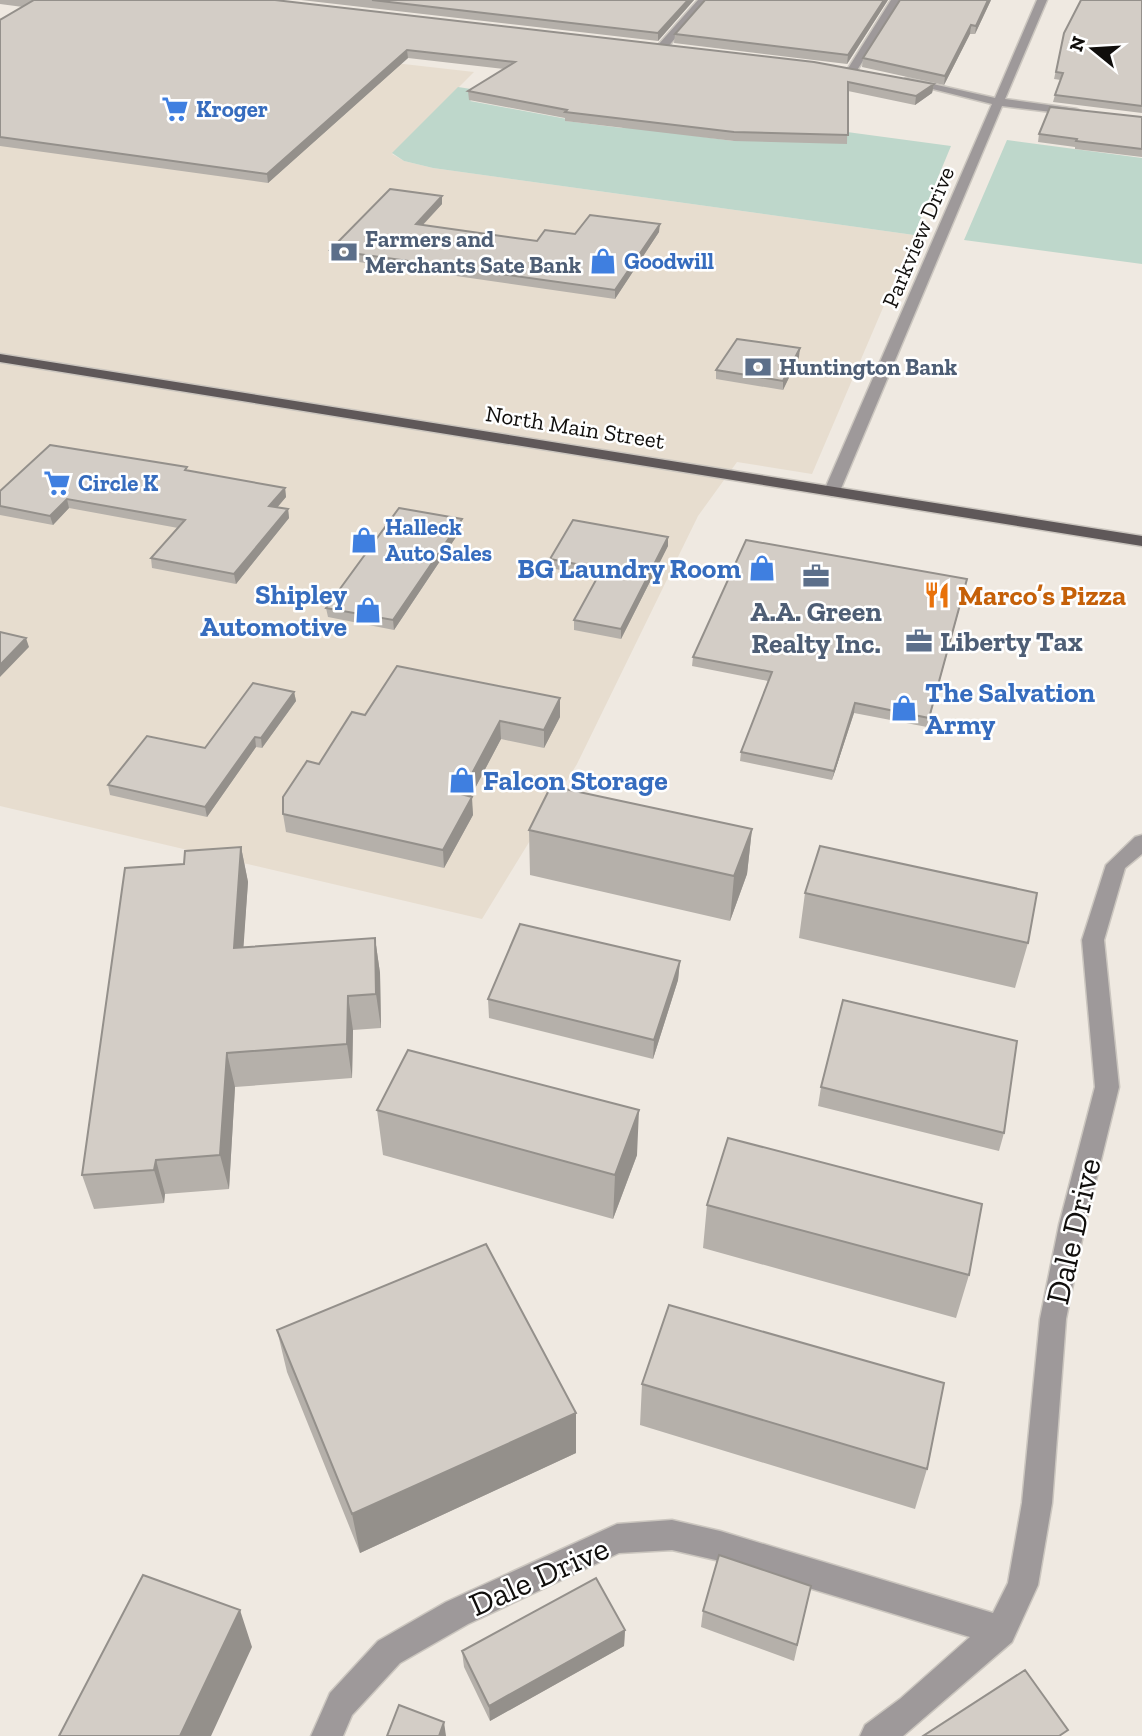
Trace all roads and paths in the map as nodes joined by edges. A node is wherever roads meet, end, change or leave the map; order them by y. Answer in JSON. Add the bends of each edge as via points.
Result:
{"nodes":[{"id":1,"x":703,"y":0,"type":"edge"},
{"id":2,"x":895,"y":0,"type":"edge"},
{"id":3,"x":1042,"y":0,"type":"edge"},
{"id":4,"x":649,"y":46,"type":"edge"},
{"id":5,"x":662,"y":47,"type":"junction"},
{"id":6,"x":676,"y":49,"type":"edge"},
{"id":7,"x":839,"y":68,"type":"edge"},
{"id":8,"x":852,"y":70,"type":"junction"},
{"id":9,"x":864,"y":72,"type":"edge"},
{"id":10,"x":899,"y":79,"type":"edge"},
{"id":11,"x":1000,"y":102,"type":"junction"},
{"id":12,"x":1086,"y":113,"type":"edge"},
{"id":13,"x":0,"y":358,"type":"edge"},
{"id":14,"x":832,"y":491,"type":"junction"},
{"id":15,"x":1142,"y":541,"type":"edge"},
{"id":16,"x":1142,"y":842,"type":"edge"},
{"id":17,"x":1001,"y":1631,"type":"junction"},
{"id":18,"x":327,"y":1736,"type":"edge"},
{"id":19,"x":876,"y":1736,"type":"edge"}],
"edges":[{"from":1,"to":5,"type":"street"},
{"from":2,"to":8,"type":"street"},
{"from":3,"to":11,"type":"street","name":"Parkview Drive"},
{"from":4,"to":5,"type":"street"},
{"from":5,"to":6,"type":"street"},
{"from":7,"to":8,"type":"street"},
{"from":8,"to":9,"type":"street"},
{"from":10,"to":11,"type":"street"},
{"from":11,"to":12,"type":"street"},
{"from":11,"to":14,"type":"street","name":"Parkview Drive"},
{"from":13,"to":14,"type":"main road","name":"North Main Street"},
{"from":14,"to":15,"type":"main road","name":"North Main Street"},
{"from":16,"to":17,"type":"street","name":"Dale Drive","via":[[1116,865],[1093,940],[1107,1087],[1053,1319],[1037,1503],[1023,1585]]},
{"from":17,"to":18,"type":"street","name":"Dale Drive","via":[[720,1546],[672,1535],[617,1539],[457,1613],[389,1652],[341,1704]]},
{"from":17,"to":19,"type":"street","name":"Dale Drive"}]}
